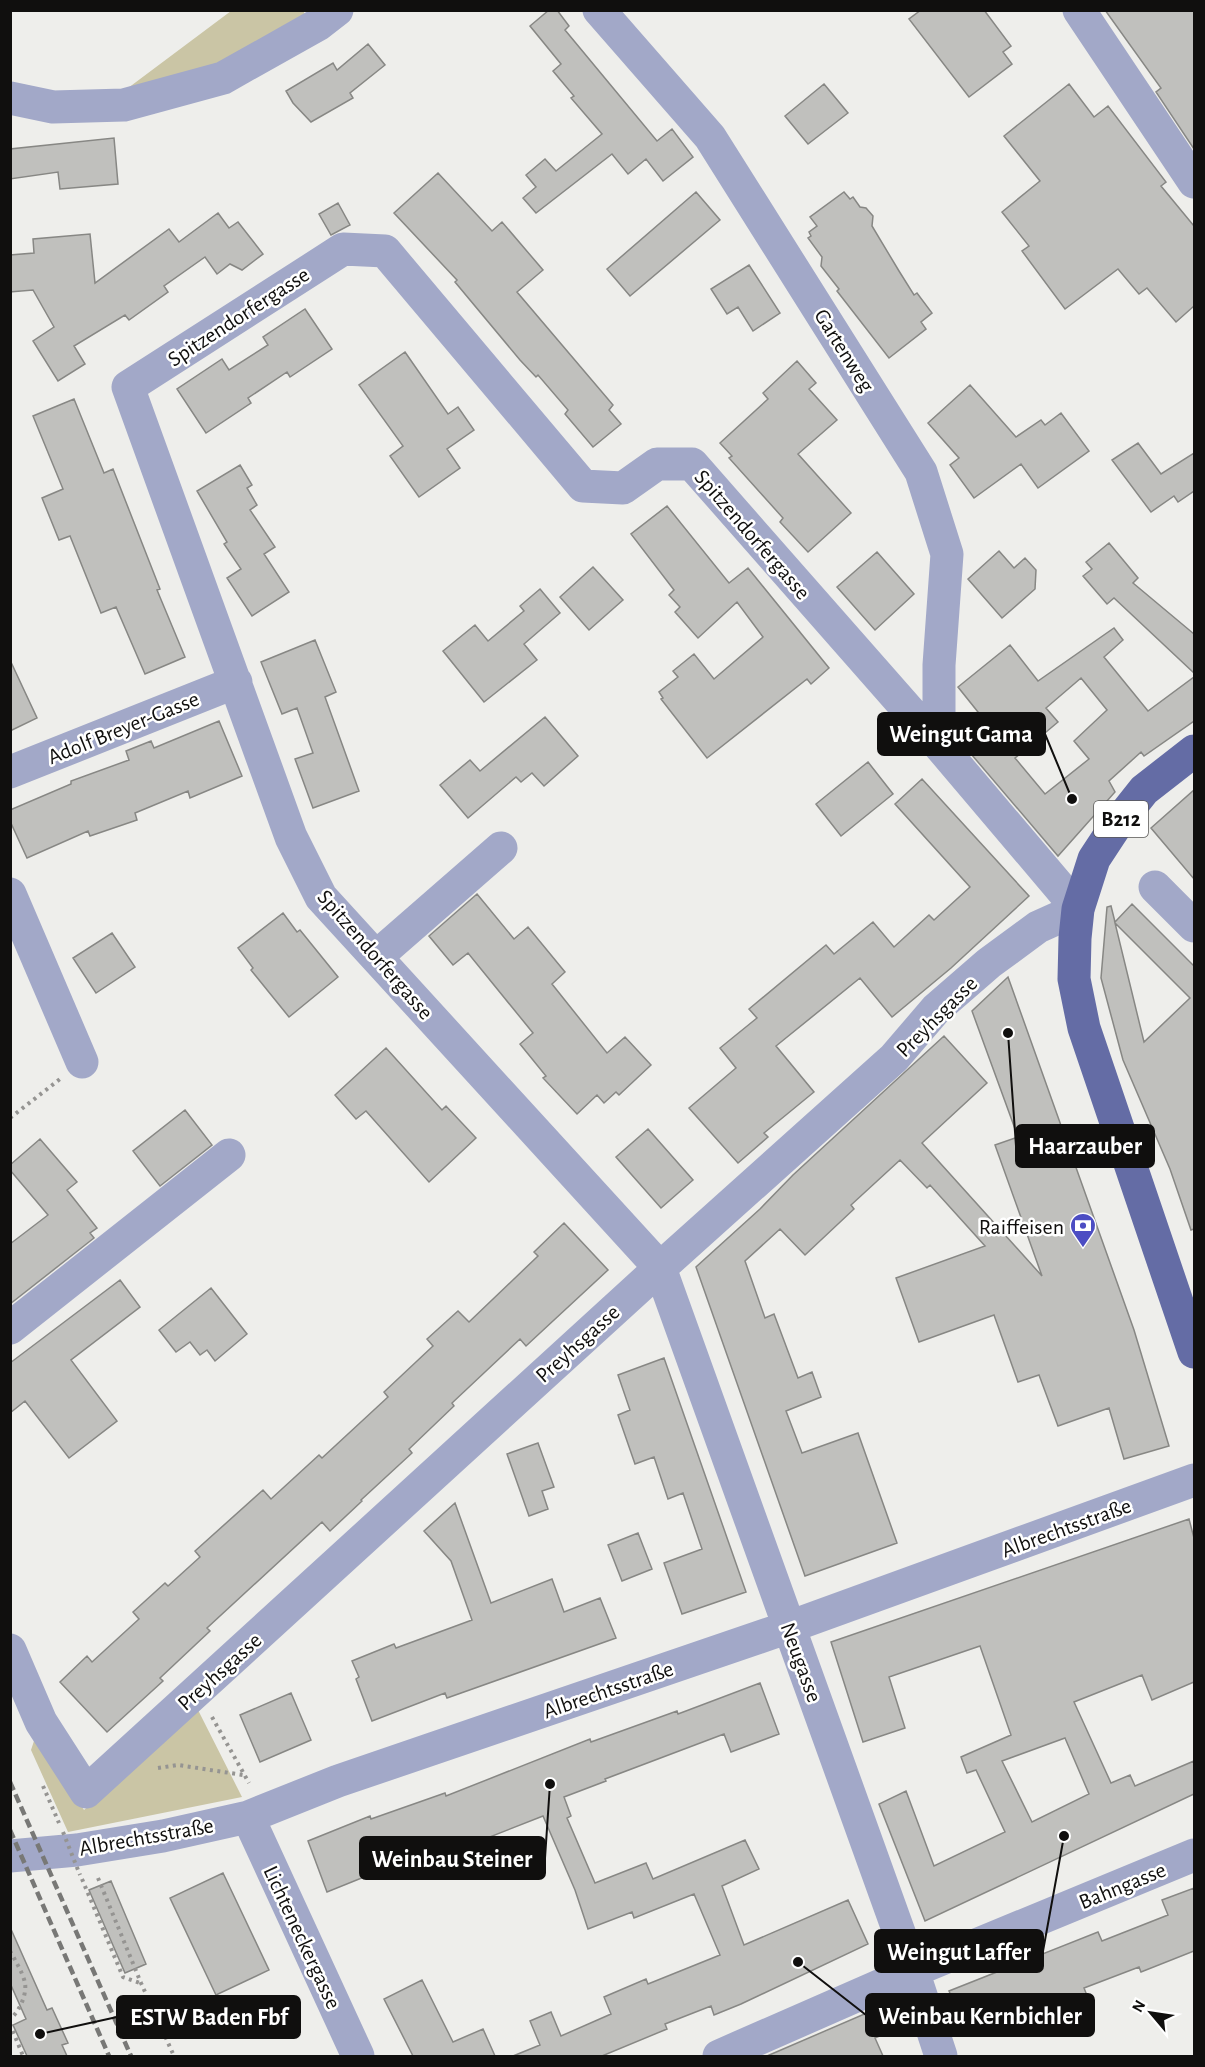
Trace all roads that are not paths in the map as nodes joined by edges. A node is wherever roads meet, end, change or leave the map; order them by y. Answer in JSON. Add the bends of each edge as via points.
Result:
{"nodes":[{"id":1,"x":337,"y":10,"type":"edge"},
{"id":2,"x":599,"y":10,"type":"edge"},
{"id":3,"x":1079,"y":10,"type":"edge"},
{"id":4,"x":10,"y":98,"type":"edge"},
{"id":5,"x":1194,"y":182,"type":"edge"},
{"id":6,"x":939,"y":665,"type":"junction"},
{"id":7,"x":236,"y":682,"type":"junction"},
{"id":8,"x":896,"y":696,"type":"junction"},
{"id":9,"x":939,"y":745,"type":"junction"},
{"id":10,"x":1194,"y":751,"type":"edge"},
{"id":11,"x":10,"y":772,"type":"edge"},
{"id":12,"x":501,"y":848,"type":"dead end"},
{"id":13,"x":1155,"y":886,"type":"dead end"},
{"id":14,"x":10,"y":894,"type":"edge"},
{"id":15,"x":1077,"y":909,"type":"junction"},
{"id":16,"x":1194,"y":926,"type":"edge"},
{"id":17,"x":376,"y":957,"type":"junction"},
{"id":18,"x":82,"y":1062,"type":"road end"},
{"id":19,"x":229,"y":1155,"type":"dead end"},
{"id":20,"x":660,"y":1268,"type":"junction"},
{"id":21,"x":10,"y":1328,"type":"edge"},
{"id":22,"x":1192,"y":1331,"type":"edge"},
{"id":23,"x":1194,"y":1480,"type":"edge"},
{"id":24,"x":789,"y":1627,"type":"junction"},
{"id":25,"x":10,"y":1650,"type":"edge"},
{"id":26,"x":248,"y":1816,"type":"junction"},
{"id":27,"x":1194,"y":1855,"type":"edge"},
{"id":28,"x":10,"y":1856,"type":"edge"},
{"id":29,"x":913,"y":1971,"type":"junction"},
{"id":30,"x":358,"y":2056,"type":"edge"},
{"id":31,"x":719,"y":2056,"type":"edge"},
{"id":32,"x":941,"y":2056,"type":"edge"}],
"edges":[{"from":1,"to":4,"type":"street","via":[[223,78],[124,105],[53,107]]},
{"from":2,"to":6,"type":"street","name":"Gartenweg","via":[[710,137],[921,472],[947,554]]},
{"from":3,"to":5,"type":"street"},
{"from":6,"to":8,"type":"street"},
{"from":6,"to":9,"type":"street","name":"Gartenweg"},
{"from":7,"to":8,"type":"street","name":"Spitzendorfergasse","via":[[128,387],[343,249],[385,251],[583,486],[623,488],[657,464],[692,464]]},
{"from":7,"to":11,"type":"street","name":"Adolf Breyer-Gasse"},
{"from":7,"to":17,"type":"street","name":"Spitzendorfergasse","via":[[291,837],[321,897]]},
{"from":8,"to":9,"type":"street","name":"Spitzendorfergasse"},
{"from":9,"to":15,"type":"street","name":"Spitzendorfergasse"},
{"from":10,"to":15,"type":"main road","number":"B212","via":[[1144,790],[1117,824],[1094,859]]},
{"from":12,"to":17,"type":"street"},
{"from":13,"to":16,"type":"street"},
{"from":14,"to":18,"type":"street"},
{"from":15,"to":20,"type":"street","name":"Preyhsgasse","via":[[1038,927],[954,993],[894,1058]]},
{"from":15,"to":22,"type":"main road","number":"B212","via":[[1074,979],[1084,1028]]},
{"from":17,"to":20,"type":"street","name":"Spitzendorfergasse"},
{"from":19,"to":21,"type":"street"},
{"from":20,"to":24,"type":"street","name":"Neugasse"},
{"from":20,"to":25,"type":"street","name":"Preyhsgasse","via":[[86,1792],[41,1722]]},
{"from":23,"to":24,"type":"street","name":"Albrechtsstraße"},
{"from":24,"to":26,"type":"street","name":"Albrechtsstraße","via":[[338,1781]]},
{"from":24,"to":29,"type":"street","name":"Neugasse"},
{"from":26,"to":28,"type":"street","name":"Albrechtsstraße","via":[[163,1836]]},
{"from":26,"to":30,"type":"street","name":"Lichteneckergasse"},
{"from":27,"to":29,"type":"street","name":"Bahngasse"},
{"from":29,"to":31,"type":"street","name":"Bahngasse"},
{"from":29,"to":32,"type":"street","name":"Neugasse"}]}
